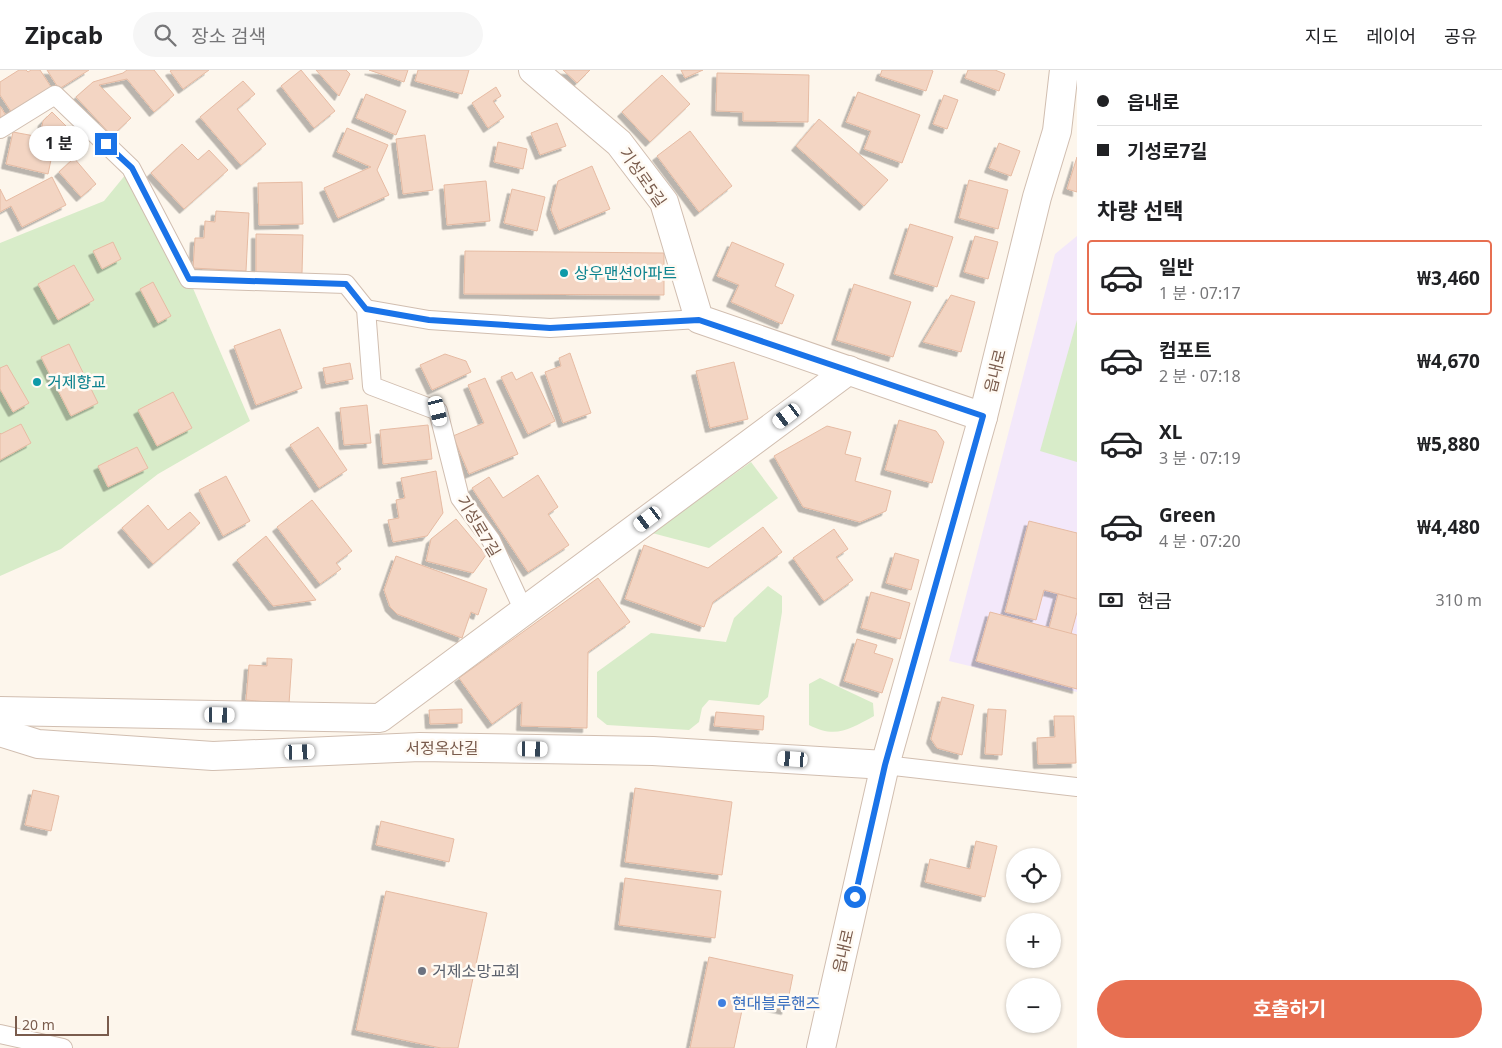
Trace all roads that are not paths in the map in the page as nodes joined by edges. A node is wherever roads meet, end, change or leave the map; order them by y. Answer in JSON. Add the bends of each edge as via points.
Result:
{"nodes":[{"id":1,"x":533,"y":70,"type":"edge"},
{"id":2,"x":1064,"y":70,"type":"edge"},
{"id":3,"x":0,"y":129,"type":"edge"},
{"id":4,"x":366,"y":309,"type":"junction"},
{"id":5,"x":699,"y":320,"type":"junction"},
{"id":6,"x":849,"y":370,"type":"junction"},
{"id":7,"x":983,"y":416,"type":"junction"},
{"id":8,"x":524,"y":611,"type":"junction"},
{"id":9,"x":0,"y":711,"type":"edge"},
{"id":10,"x":0,"y":732,"type":"edge"},
{"id":11,"x":885,"y":765,"type":"junction"},
{"id":12,"x":1077,"y":787,"type":"edge"},
{"id":13,"x":0,"y":1034,"type":"edge"},
{"id":14,"x":63,"y":1048,"type":"edge"},
{"id":15,"x":821,"y":1048,"type":"edge"}],
"edges":[{"from":1,"to":5,"type":"street","name":"기성로5길","via":[[619,143],[664,202]]},
{"from":2,"to":7,"type":"street","name":"읍내로","via":[[1057,131],[1037,197]]},
{"from":3,"to":4,"type":"lane","via":[[55,95],[132,168],[189,279],[346,284]]},
{"from":4,"to":5,"type":"lane","via":[[429,320],[550,328]]},
{"from":4,"to":8,"type":"lane","name":"기성로7길","via":[[372,386],[438,411],[460,498],[491,540]]},
{"from":5,"to":6,"type":"street"},
{"from":6,"to":7,"type":"street"},
{"from":6,"to":8,"type":"street"},
{"from":7,"to":11,"type":"street","name":"읍내로"},
{"from":8,"to":9,"type":"street","via":[[380,718]]},
{"from":10,"to":11,"type":"street","name":"서정옥산길","via":[[38,744],[213,756],[420,747],[653,751]]},
{"from":11,"to":12,"type":"lane"},
{"from":11,"to":15,"type":"street","name":"읍내로"},
{"from":13,"to":14,"type":"lane"}]}
